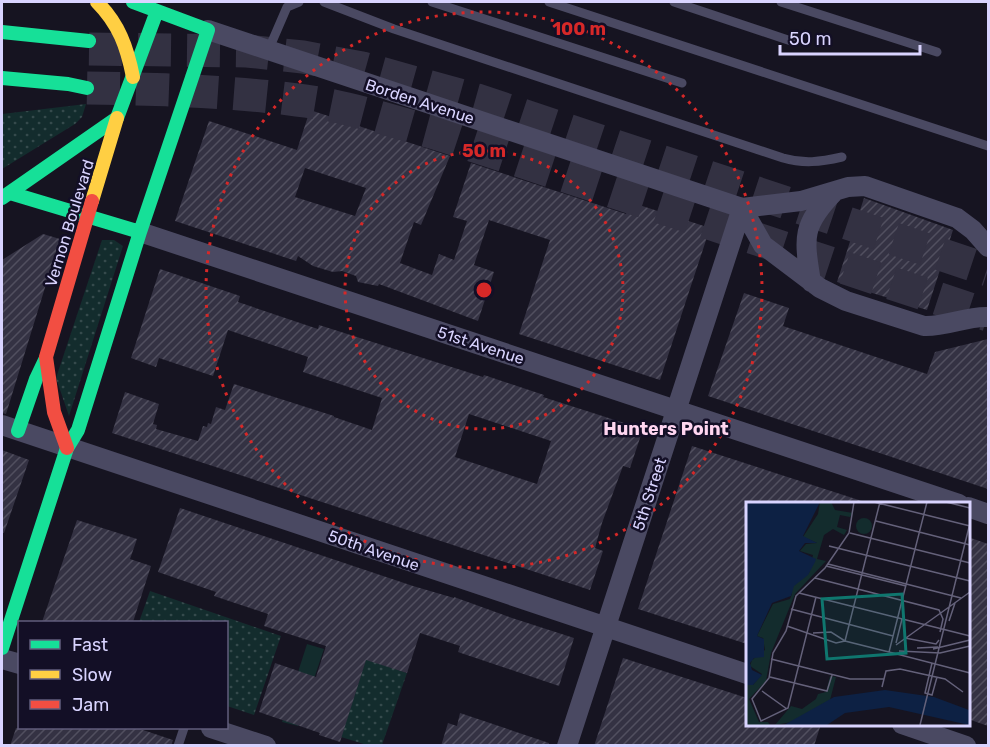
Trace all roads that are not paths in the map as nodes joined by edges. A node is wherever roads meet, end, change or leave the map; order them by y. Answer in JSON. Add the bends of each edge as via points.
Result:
{"nodes":[{"id":1,"x":96,"y":2,"type":"edge"},
{"id":2,"x":133,"y":2,"type":"edge"},
{"id":3,"x":299,"y":2,"type":"edge"},
{"id":4,"x":324,"y":2,"type":"edge"},
{"id":5,"x":432,"y":2,"type":"edge"},
{"id":6,"x":549,"y":2,"type":"edge"},
{"id":7,"x":674,"y":2,"type":"edge"},
{"id":8,"x":781,"y":2,"type":"edge"},
{"id":9,"x":157,"y":10,"type":"junction"},
{"id":10,"x":208,"y":30,"type":"junction"},
{"id":11,"x":2,"y":32,"type":"edge"},
{"id":12,"x":791,"y":41,"type":"dead end"},
{"id":13,"x":2,"y":43,"type":"edge"},
{"id":14,"x":268,"y":51,"type":"junction"},
{"id":15,"x":937,"y":52,"type":"dead end"},
{"id":16,"x":133,"y":77,"type":"junction"},
{"id":17,"x":2,"y":78,"type":"edge"},
{"id":18,"x":682,"y":83,"type":"dead end"},
{"id":19,"x":88,"y":84,"type":"tunnel mouth"},
{"id":20,"x":117,"y":118,"type":"junction"},
{"id":21,"x":988,"y":146,"type":"edge"},
{"id":22,"x":842,"y":157,"type":"dead end"},
{"id":23,"x":836,"y":190,"type":"junction"},
{"id":24,"x":4,"y":194,"type":"edge"},
{"id":25,"x":742,"y":208,"type":"junction"},
{"id":26,"x":89,"y":216,"type":"junction"},
{"id":27,"x":140,"y":232,"type":"junction"},
{"id":28,"x":988,"y":247,"type":"edge"},
{"id":29,"x":811,"y":282,"type":"junction"},
{"id":30,"x":988,"y":317,"type":"edge"},
{"id":31,"x":46,"y":357,"type":"junction"},
{"id":32,"x":676,"y":410,"type":"junction"},
{"id":33,"x":10,"y":428,"type":"edge"},
{"id":34,"x":67,"y":448,"type":"junction"},
{"id":35,"x":953,"y":502,"type":"edge"},
{"id":36,"x":969,"y":507,"type":"edge"},
{"id":37,"x":988,"y":514,"type":"edge"},
{"id":38,"x":606,"y":628,"type":"junction"},
{"id":39,"x":2,"y":648,"type":"edge"},
{"id":40,"x":2,"y":659,"type":"edge"},
{"id":41,"x":18,"y":663,"type":"edge"},
{"id":42,"x":746,"y":674,"type":"edge"},
{"id":43,"x":908,"y":726,"type":"edge"},
{"id":44,"x":184,"y":729,"type":"edge"},
{"id":45,"x":215,"y":729,"type":"edge"},
{"id":46,"x":178,"y":746,"type":"edge"},
{"id":47,"x":266,"y":746,"type":"edge"},
{"id":48,"x":567,"y":746,"type":"edge"},
{"id":49,"x":966,"y":746,"type":"edge"}],
"edges":[{"from":1,"to":16,"type":"main road","via":[[111,15],[122,34]]},
{"from":2,"to":9,"type":"main road","name":"Borden Avenue"},
{"from":3,"to":14,"type":"lane","via":[[287,7]]},
{"from":4,"to":22,"type":"lane","via":[[394,29],[794,162],[814,163]]},
{"from":5,"to":18,"type":"lane"},
{"from":6,"to":21,"type":"lane"},
{"from":7,"to":12,"type":"lane"},
{"from":8,"to":15,"type":"lane"},
{"from":9,"to":10,"type":"main road","name":"Borden Avenue"},
{"from":9,"to":16,"type":"main road","name":"Vernon Boulevard"},
{"from":10,"to":14,"type":"street","name":"Borden Avenue"},
{"from":10,"to":27,"type":"main road"},
{"from":11,"to":13,"type":"main road","via":[[89,45]]},
{"from":14,"to":25,"type":"street","name":"Borden Avenue"},
{"from":16,"to":20,"type":"main road","name":"Vernon Boulevard"},
{"from":17,"to":19,"type":"main road"},
{"from":20,"to":24,"type":"main road"},
{"from":20,"to":26,"type":"main road","name":"Vernon Boulevard"},
{"from":23,"to":25,"type":"street","name":"Borden Avenue","via":[[801,201]]},
{"from":23,"to":28,"type":"street","name":"Borden Avenue","via":[[865,186],[947,214],[973,230]]},
{"from":23,"to":29,"type":"street","via":[[816,211],[808,227],[806,253]]},
{"from":24,"to":26,"type":"main road","name":"51st Avenue"},
{"from":25,"to":29,"type":"street","via":[[763,245]]},
{"from":25,"to":32,"type":"street","name":"5th Street"},
{"from":26,"to":27,"type":"main road","name":"51st Avenue"},
{"from":26,"to":31,"type":"main road","name":"Vernon Boulevard"},
{"from":27,"to":32,"type":"street","name":"51st Avenue"},
{"from":27,"to":34,"type":"main road","via":[[78,430]]},
{"from":29,"to":30,"type":"street","via":[[828,294],[924,326]]},
{"from":31,"to":33,"type":"main road"},
{"from":31,"to":34,"type":"main road","name":"Vernon Boulevard","via":[[54,412]]},
{"from":32,"to":35,"type":"street","name":"51st Avenue"},
{"from":32,"to":38,"type":"street","name":"5th Street"},
{"from":33,"to":34,"type":"street","name":"50th Avenue"},
{"from":34,"to":38,"type":"street","name":"50th Avenue"},
{"from":34,"to":39,"type":"main road"},
{"from":36,"to":37,"type":"street"},
{"from":38,"to":42,"type":"street","name":"50th Avenue"},
{"from":38,"to":48,"type":"street","name":"5th Street"},
{"from":40,"to":41,"type":"street"},
{"from":43,"to":49,"type":"street"},
{"from":44,"to":46,"type":"lane"},
{"from":45,"to":47,"type":"street"}]}
